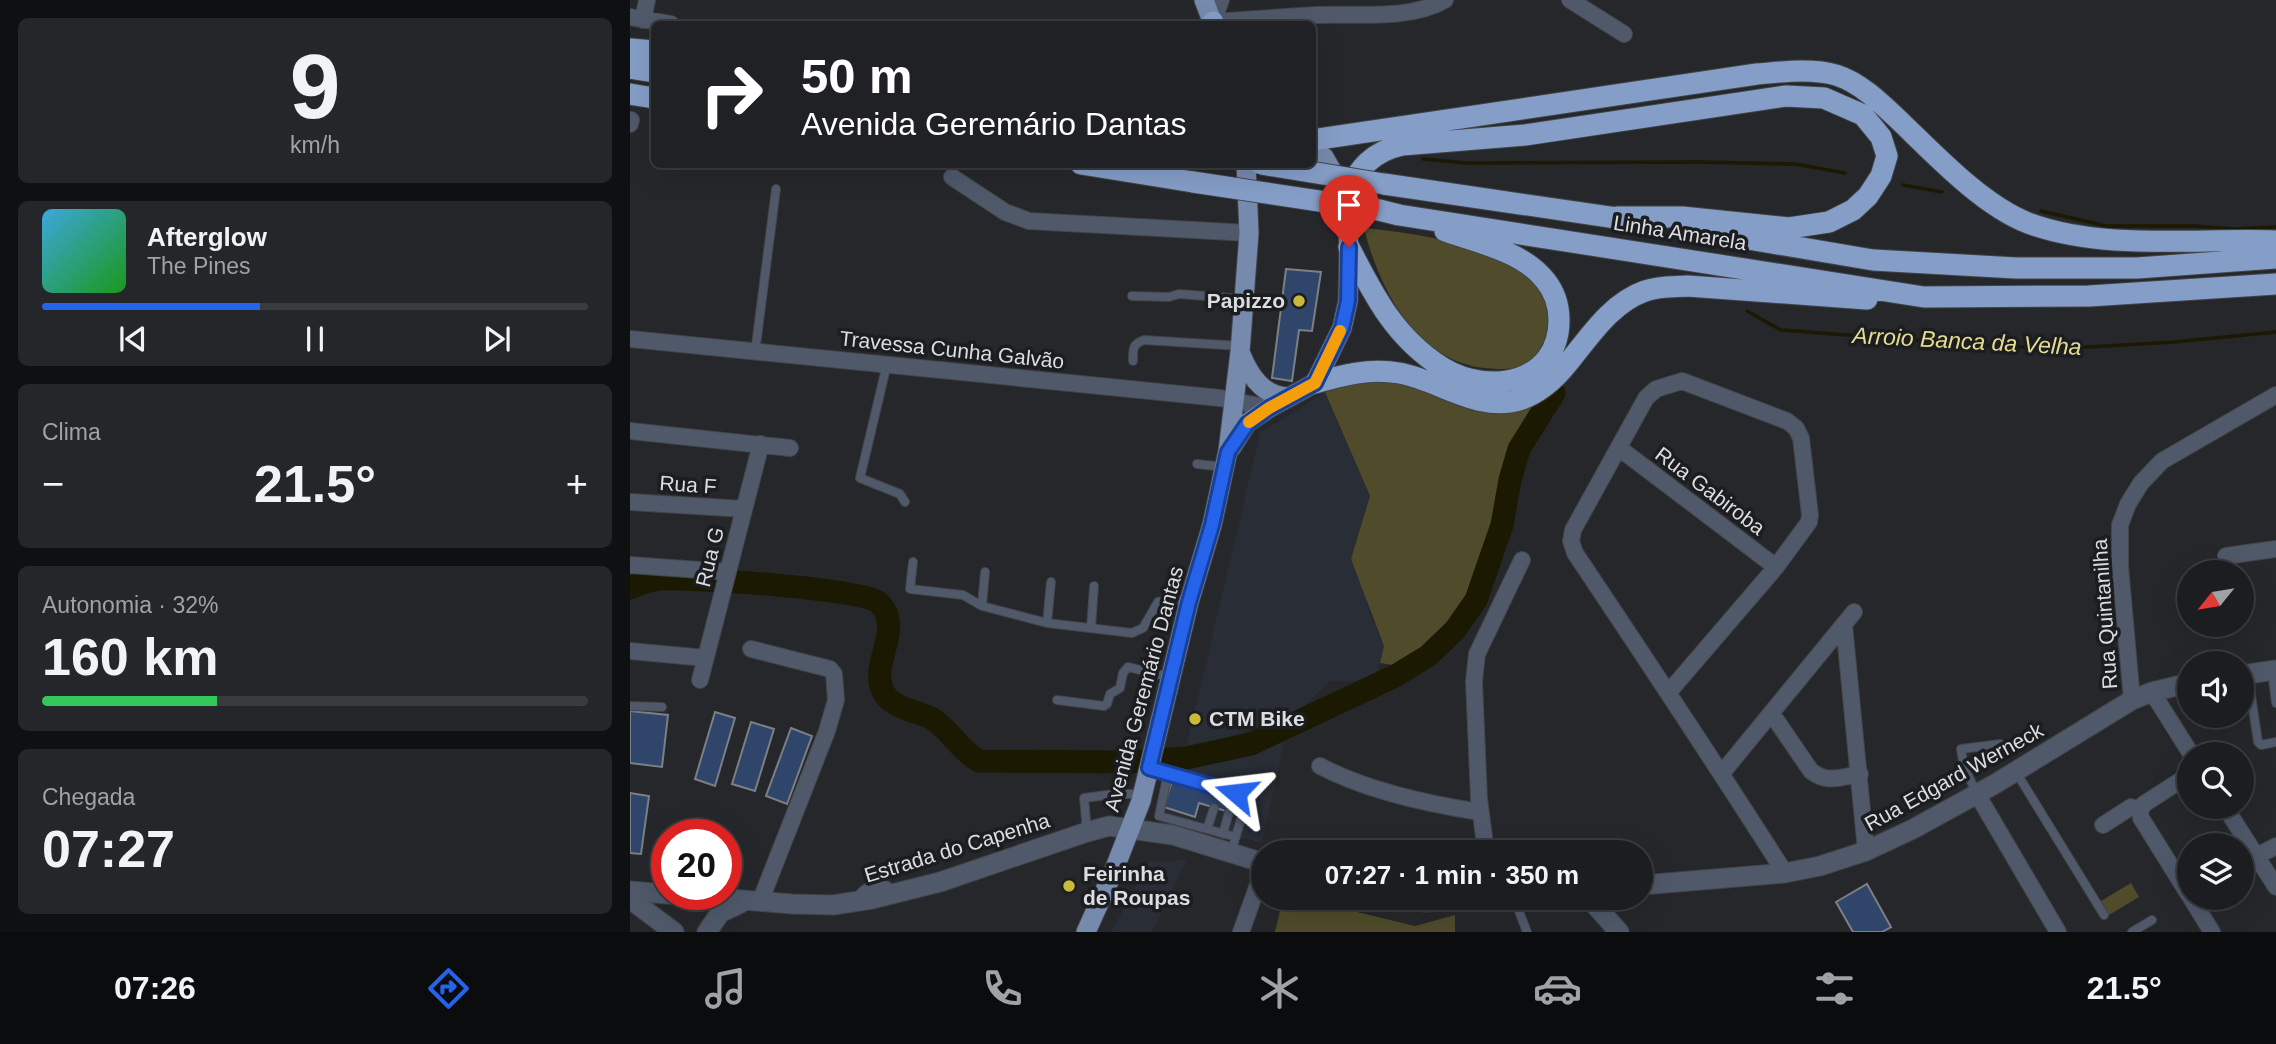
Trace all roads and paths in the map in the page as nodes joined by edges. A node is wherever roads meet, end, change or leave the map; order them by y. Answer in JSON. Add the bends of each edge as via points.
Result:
{"nodes":[{"id":1,"x":647,"y":0,"type":"edge"},
{"id":2,"x":1204,"y":0,"type":"edge"},
{"id":3,"x":1221,"y":0,"type":"edge"},
{"id":4,"x":1445,"y":0,"type":"edge"},
{"id":5,"x":1577,"y":2,"type":"edge"},
{"id":6,"x":1392,"y":6,"type":"edge"},
{"id":7,"x":636,"y":19,"type":"edge"},
{"id":8,"x":1212,"y":21,"type":"edge"},
{"id":9,"x":1214,"y":21,"type":"edge"},
{"id":10,"x":1248,"y":21,"type":"edge"},
{"id":11,"x":1624,"y":34,"type":"dead end"},
{"id":12,"x":630,"y":49,"type":"edge"},
{"id":13,"x":651,"y":51,"type":"edge"},
{"id":14,"x":630,"y":68,"type":"edge"},
{"id":15,"x":651,"y":72,"type":"edge"},
{"id":16,"x":630,"y":94,"type":"edge"},
{"id":17,"x":651,"y":98,"type":"edge"},
{"id":18,"x":1316,"y":138,"type":"edge"},
{"id":19,"x":1316,"y":151,"type":"edge"},
{"id":20,"x":1107,"y":168,"type":"edge"},
{"id":21,"x":1251,"y":168,"type":"edge"},
{"id":22,"x":1266,"y":168,"type":"edge"},
{"id":23,"x":952,"y":177,"type":"dead end"},
{"id":24,"x":776,"y":189,"type":"dead end"},
{"id":25,"x":1345,"y":194,"type":"junction"},
{"id":26,"x":1389,"y":212,"type":"junction"},
{"id":27,"x":1617,"y":218,"type":"junction"},
{"id":28,"x":1249,"y":233,"type":"junction"},
{"id":29,"x":2276,"y":241,"type":"edge"},
{"id":30,"x":1349,"y":247,"type":"junction"},
{"id":31,"x":2276,"y":258,"type":"edge"},
{"id":32,"x":2276,"y":284,"type":"edge"},
{"id":33,"x":1132,"y":296,"type":"dead end"},
{"id":34,"x":1924,"y":297,"type":"junction"},
{"id":35,"x":1245,"y":299,"type":"junction"},
{"id":36,"x":630,"y":339,"type":"edge"},
{"id":37,"x":1241,"y":349,"type":"junction"},
{"id":38,"x":755,"y":353,"type":"junction"},
{"id":39,"x":1133,"y":362,"type":"dead end"},
{"id":40,"x":887,"y":364,"type":"junction"},
{"id":41,"x":1315,"y":383,"type":"junction"},
{"id":42,"x":2276,"y":395,"type":"edge"},
{"id":43,"x":1289,"y":397,"type":"junction"},
{"id":44,"x":1235,"y":402,"type":"junction"},
{"id":45,"x":1269,"y":408,"type":"junction"},
{"id":46,"x":630,"y":431,"type":"edge"},
{"id":47,"x":761,"y":444,"type":"junction"},
{"id":48,"x":790,"y":448,"type":"dead end"},
{"id":49,"x":1619,"y":448,"type":"junction"},
{"id":50,"x":1226,"y":459,"type":"junction"},
{"id":51,"x":1197,"y":464,"type":"dead end"},
{"id":52,"x":630,"y":502,"type":"edge"},
{"id":53,"x":905,"y":502,"type":"dead end"},
{"id":54,"x":744,"y":509,"type":"junction"},
{"id":55,"x":2276,"y":549,"type":"edge"},
{"id":56,"x":2225,"y":556,"type":"dead end"},
{"id":57,"x":1522,"y":560,"type":"dead end"},
{"id":58,"x":913,"y":562,"type":"dead end"},
{"id":59,"x":630,"y":565,"type":"edge"},
{"id":60,"x":1776,"y":567,"type":"junction"},
{"id":61,"x":728,"y":572,"type":"junction"},
{"id":62,"x":985,"y":572,"type":"dead end"},
{"id":63,"x":1051,"y":582,"type":"dead end"},
{"id":64,"x":1094,"y":586,"type":"dead end"},
{"id":65,"x":1189,"y":602,"type":"junction"},
{"id":66,"x":982,"y":606,"type":"junction"},
{"id":67,"x":1047,"y":623,"type":"junction"},
{"id":68,"x":1091,"y":628,"type":"junction"},
{"id":69,"x":751,"y":649,"type":"dead end"},
{"id":70,"x":630,"y":651,"type":"edge"},
{"id":71,"x":705,"y":658,"type":"junction"},
{"id":72,"x":2274,"y":670,"type":"edge"},
{"id":73,"x":2254,"y":673,"type":"edge"},
{"id":74,"x":1172,"y":677,"type":"junction"},
{"id":75,"x":700,"y":680,"type":"dead end"},
{"id":76,"x":2177,"y":686,"type":"edge"},
{"id":77,"x":2152,"y":691,"type":"junction"},
{"id":78,"x":1668,"y":693,"type":"junction"},
{"id":79,"x":1057,"y":699,"type":"dead end"},
{"id":80,"x":2132,"y":700,"type":"junction"},
{"id":81,"x":2276,"y":704,"type":"edge"},
{"id":82,"x":630,"y":706,"type":"edge"},
{"id":83,"x":662,"y":707,"type":"dead end"},
{"id":84,"x":1772,"y":713,"type":"junction"},
{"id":85,"x":2254,"y":721,"type":"edge"},
{"id":86,"x":2184,"y":742,"type":"edge"},
{"id":87,"x":2276,"y":742,"type":"edge"},
{"id":88,"x":2000,"y":744,"type":"dead end"},
{"id":89,"x":1320,"y":766,"type":"dead end"},
{"id":90,"x":1155,"y":770,"type":"junction"},
{"id":91,"x":2015,"y":771,"type":"junction"},
{"id":92,"x":1723,"y":773,"type":"junction"},
{"id":93,"x":1860,"y":774,"type":"junction"},
{"id":94,"x":2177,"y":783,"type":"edge"},
{"id":95,"x":1143,"y":794,"type":"junction"},
{"id":96,"x":1977,"y":794,"type":"junction"},
{"id":97,"x":1247,"y":800,"type":"dead end"},
{"id":98,"x":1214,"y":808,"type":"dead end"},
{"id":99,"x":1171,"y":810,"type":"dead end"},
{"id":100,"x":2140,"y":810,"type":"junction"},
{"id":101,"x":1229,"y":812,"type":"dead end"},
{"id":102,"x":1480,"y":812,"type":"junction"},
{"id":103,"x":1242,"y":816,"type":"dead end"},
{"id":104,"x":1168,"y":819,"type":"junction"},
{"id":105,"x":2233,"y":819,"type":"edge"},
{"id":106,"x":2103,"y":825,"type":"dead end"},
{"id":107,"x":1130,"y":828,"type":"junction"},
{"id":108,"x":1207,"y":830,"type":"junction"},
{"id":109,"x":1087,"y":832,"type":"junction"},
{"id":110,"x":1223,"y":834,"type":"junction"},
{"id":111,"x":1484,"y":840,"type":"edge"},
{"id":112,"x":1233,"y":845,"type":"junction"},
{"id":113,"x":2276,"y":846,"type":"edge"},
{"id":114,"x":1866,"y":851,"type":"junction"},
{"id":115,"x":2257,"y":856,"type":"junction"},
{"id":116,"x":1251,"y":857,"type":"edge"},
{"id":117,"x":1785,"y":873,"type":"junction"},
{"id":118,"x":2177,"y":875,"type":"edge"},
{"id":119,"x":1653,"y":884,"type":"edge"},
{"id":120,"x":2276,"y":887,"type":"edge"},
{"id":121,"x":630,"y":891,"type":"edge"},
{"id":122,"x":651,"y":893,"type":"edge"},
{"id":123,"x":630,"y":898,"type":"edge"},
{"id":124,"x":742,"y":901,"type":"edge"},
{"id":125,"x":752,"y":902,"type":"junction"},
{"id":126,"x":1251,"y":903,"type":"edge"},
{"id":127,"x":1519,"y":910,"type":"edge"},
{"id":128,"x":1600,"y":910,"type":"edge"},
{"id":129,"x":2199,"y":910,"type":"edge"},
{"id":130,"x":2104,"y":915,"type":"dead end"},
{"id":131,"x":2152,"y":920,"type":"dead end"},
{"id":132,"x":674,"y":932,"type":"edge"},
{"id":133,"x":707,"y":932,"type":"edge"},
{"id":134,"x":1086,"y":932,"type":"edge"},
{"id":135,"x":1241,"y":932,"type":"edge"},
{"id":136,"x":1527,"y":932,"type":"edge"},
{"id":137,"x":1619,"y":932,"type":"edge"},
{"id":138,"x":2058,"y":932,"type":"edge"},
{"id":139,"x":2132,"y":932,"type":"edge"},
{"id":140,"x":2212,"y":932,"type":"edge"}],
"edges":[{"from":1,"to":7,"type":"street"},
{"from":2,"to":8,"type":"main road"},
{"from":3,"to":9,"type":"street"},
{"from":4,"to":6,"type":"street","via":[[1425,10]]},
{"from":5,"to":11,"type":"street"},
{"from":6,"to":10,"type":"street"},
{"from":12,"to":13,"type":"highway"},
{"from":14,"to":15,"type":"highway"},
{"from":16,"to":17,"type":"highway"},
{"from":18,"to":29,"type":"highway","via":[[1716,80],[1796,71],[1836,75],[1873,95],[1986,199],[2027,223],[2076,235],[2144,240]]},
{"from":19,"to":25,"type":"main road"},
{"from":20,"to":26,"type":"highway","name":"Linha Amarela","bridge":true},
{"from":21,"to":28,"type":"main road","name":"Avenida Geremário Dantas"},
{"from":22,"to":27,"type":"highway","name":"Linha Amarela","bridge":true},
{"from":23,"to":28,"type":"street","via":[[1005,212],[1029,221]]},
{"from":24,"to":38,"type":"lane"},
{"from":25,"to":27,"type":"highway","via":[[1371,158],[1402,145],[1525,135],[1786,96],[1824,98],[1863,115],[1881,137],[1887,156],[1868,196],[1829,222],[1789,228],[1682,217]]},
{"from":25,"to":30,"type":"main road"},
{"from":26,"to":30,"type":"highway","via":[[1509,254],[1544,279],[1559,311],[1559,328],[1555,346],[1536,371],[1505,382],[1487,382],[1445,369],[1404,337],[1388,317]]},
{"from":26,"to":34,"type":"highway","name":"Linha Amarela"},
{"from":27,"to":31,"type":"highway","name":"Linha Amarela","via":[[1873,260],[2016,268],[2137,268]]},
{"from":28,"to":35,"type":"main road","name":"Avenida Geremário Dantas"},
{"from":30,"to":41,"type":"main road","via":[[1348,301],[1342,328]]},
{"from":32,"to":34,"type":"highway","name":"Linha Amarela","via":[[2089,296]]},
{"from":33,"to":35,"type":"lane"},
{"from":34,"to":41,"type":"highway","via":[[1855,299],[1661,287],[1616,307],[1559,374],[1521,400],[1484,401],[1401,373],[1378,371]]},
{"from":35,"to":37,"type":"main road","name":"Avenida Geremário Dantas"},
{"from":36,"to":38,"type":"street","name":"Travessa Cunha Galvão"},
{"from":37,"to":39,"type":"lane","via":[[1144,340],[1133,348]]},
{"from":37,"to":43,"type":"main road","via":[[1247,369],[1263,388],[1278,397]]},
{"from":37,"to":44,"type":"main road","name":"Avenida Geremário Dantas"},
{"from":38,"to":40,"type":"street","name":"Travessa Cunha Galvão"},
{"from":40,"to":44,"type":"street","name":"Travessa Cunha Galvão"},
{"from":40,"to":53,"type":"lane","via":[[860,478],[900,494]]},
{"from":41,"to":43,"type":"main road","name":"Avenida Geremário Dantas"},
{"from":42,"to":80,"type":"street","name":"Rua Quintanilha","via":[[2162,461],[2128,504],[2120,525],[2120,566]]},
{"from":43,"to":45,"type":"main road","name":"Avenida Geremário Dantas"},
{"from":44,"to":45,"type":"street","name":"Travessa Cunha Galvão"},
{"from":44,"to":50,"type":"main road","name":"Avenida Geremário Dantas"},
{"from":45,"to":50,"type":"main road","name":"Avenida Geremário Dantas","via":[[1247,424]]},
{"from":46,"to":47,"type":"street"},
{"from":47,"to":48,"type":"street"},
{"from":47,"to":54,"type":"street","name":"Rua G"},
{"from":49,"to":60,"type":"street","name":"Rua Gabiroba"},
{"from":49,"to":60,"type":"street","via":[[1646,398],[1656,389],[1682,382],[1787,421],[1801,438],[1810,515]]},
{"from":49,"to":78,"type":"street","via":[[1571,541]]},
{"from":50,"to":51,"type":"lane"},
{"from":50,"to":65,"type":"main road","name":"Avenida Geremário Dantas"},
{"from":52,"to":54,"type":"street","name":"Rua F"},
{"from":54,"to":61,"type":"street","name":"Rua G"},
{"from":55,"to":56,"type":"street"},
{"from":57,"to":102,"type":"street","via":[[1477,654],[1474,681]]},
{"from":58,"to":66,"type":"lane","via":[[911,589],[963,595]]},
{"from":59,"to":61,"type":"street"},
{"from":60,"to":78,"type":"street"},
{"from":61,"to":71,"type":"street","name":"Rua G"},
{"from":62,"to":66,"type":"lane"},
{"from":63,"to":67,"type":"lane"},
{"from":64,"to":68,"type":"lane"},
{"from":65,"to":68,"type":"lane","via":[[1158,602],[1143,628],[1132,633]]},
{"from":65,"to":74,"type":"main road","name":"Avenida Geremário Dantas"},
{"from":66,"to":67,"type":"lane"},
{"from":67,"to":68,"type":"lane"},
{"from":69,"to":125,"type":"street","via":[[830,669],[836,700],[827,731]]},
{"from":70,"to":71,"type":"street"},
{"from":71,"to":75,"type":"street","name":"Rua G"},
{"from":72,"to":73,"type":"street"},
{"from":72,"to":81,"type":"lane"},
{"from":74,"to":79,"type":"lane","via":[[1128,667],[1120,688],[1104,706]]},
{"from":74,"to":90,"type":"main road","name":"Avenida Geremário Dantas","via":[[1154,747]]},
{"from":76,"to":77,"type":"street","name":"Rua Edgard Werneck"},
{"from":77,"to":80,"type":"street","name":"Rua Edgard Werneck"},
{"from":77,"to":86,"type":"street"},
{"from":78,"to":92,"type":"street"},
{"from":80,"to":91,"type":"street","name":"Rua Edgard Werneck"},
{"from":82,"to":83,"type":"lane"},
{"from":84,"to":92,"type":"street"},
{"from":84,"to":93,"type":"street","via":[[1819,777],[1828,780]]},
{"from":84,"to":93,"type":"street","via":[[1849,618]]},
{"from":85,"to":87,"type":"lane","via":[[2261,745]]},
{"from":88,"to":96,"type":"lane","via":[[1961,748]]},
{"from":89,"to":102,"type":"street","via":[[1344,779]]},
{"from":90,"to":95,"type":"main road","name":"Avenida Geremário Dantas"},
{"from":90,"to":97,"type":"lane"},
{"from":90,"to":104,"type":"lane","via":[[1158,815]]},
{"from":91,"to":96,"type":"street","name":"Rua Edgard Werneck"},
{"from":91,"to":130,"type":"lane"},
{"from":92,"to":117,"type":"street"},
{"from":93,"to":114,"type":"street"},
{"from":94,"to":100,"type":"street"},
{"from":95,"to":107,"type":"main road","name":"Avenida Geremário Dantas"},
{"from":95,"to":109,"type":"lane","via":[[1084,798]]},
{"from":96,"to":114,"type":"street","name":"Rua Edgard Werneck"},
{"from":96,"to":138,"type":"street"},
{"from":98,"to":108,"type":"lane"},
{"from":99,"to":104,"type":"lane"},
{"from":100,"to":106,"type":"street","via":[[2131,807]]},
{"from":100,"to":118,"type":"street"},
{"from":101,"to":110,"type":"lane"},
{"from":102,"to":111,"type":"street"},
{"from":103,"to":112,"type":"lane"},
{"from":104,"to":108,"type":"lane","via":[[1185,819]]},
{"from":105,"to":115,"type":"street"},
{"from":107,"to":109,"type":"street","name":"Estrada do Capenha","via":[[1110,826]]},
{"from":107,"to":112,"type":"street"},
{"from":107,"to":134,"type":"main road","name":"Avenida Geremário Dantas"},
{"from":108,"to":110,"type":"lane"},
{"from":109,"to":125,"type":"street","name":"Estrada do Capenha","via":[[940,882],[855,902]]},
{"from":110,"to":112,"type":"lane"},
{"from":112,"to":116,"type":"street"},
{"from":113,"to":115,"type":"street"},
{"from":114,"to":117,"type":"street","name":"Rua Edgard Werneck"},
{"from":115,"to":120,"type":"street"},
{"from":117,"to":119,"type":"street","name":"Rua Edgard Werneck"},
{"from":121,"to":122,"type":"street","name":"Estrada do Capenha"},
{"from":123,"to":132,"type":"street"},
{"from":124,"to":125,"type":"street","name":"Estrada do Capenha"},
{"from":125,"to":133,"type":"street","via":[[720,913]]},
{"from":126,"to":135,"type":"street"},
{"from":127,"to":136,"type":"lane"},
{"from":128,"to":137,"type":"street"},
{"from":129,"to":140,"type":"street"},
{"from":131,"to":139,"type":"lane"}]}
